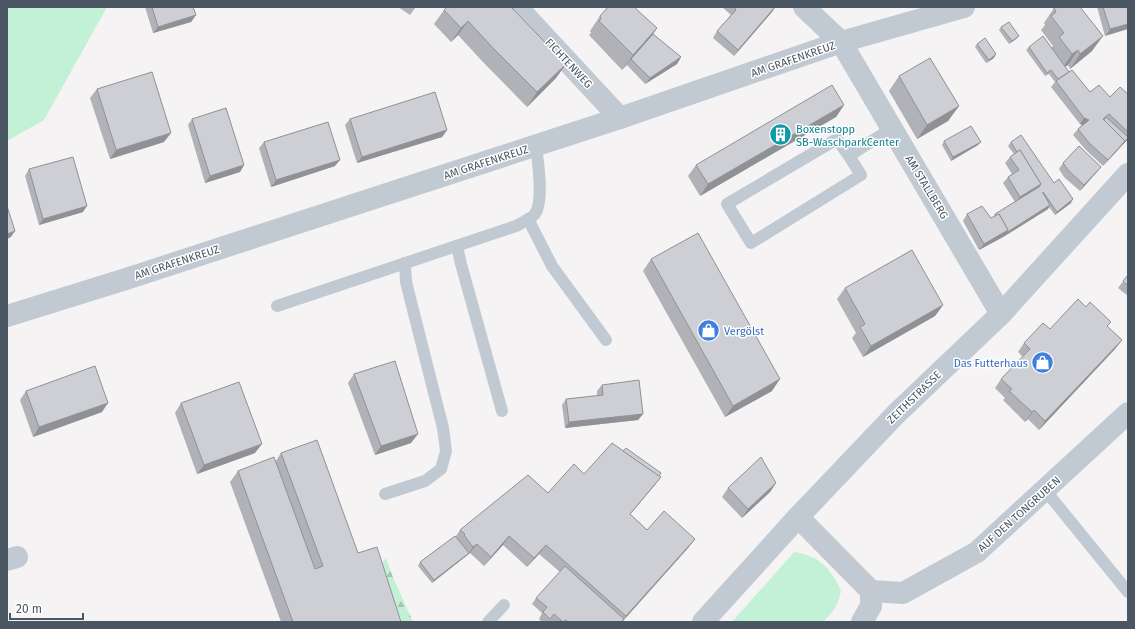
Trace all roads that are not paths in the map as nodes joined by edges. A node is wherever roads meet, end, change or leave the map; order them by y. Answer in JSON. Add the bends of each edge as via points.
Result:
{"nodes":[{"id":1,"x":517,"y":7,"type":"edge"},
{"id":2,"x":804,"y":7,"type":"edge"},
{"id":3,"x":964,"y":7,"type":"edge"},
{"id":4,"x":841,"y":42,"type":"junction"},
{"id":5,"x":620,"y":118,"type":"junction"},
{"id":6,"x":892,"y":128,"type":"junction"},
{"id":7,"x":536,"y":146,"type":"junction"},
{"id":8,"x":849,"y":156,"type":"junction"},
{"id":9,"x":1128,"y":174,"type":"edge"},
{"id":10,"x":528,"y":219,"type":"junction"},
{"id":11,"x":457,"y":246,"type":"junction"},
{"id":12,"x":405,"y":263,"type":"junction"},
{"id":13,"x":278,"y":306,"type":"dead end"},
{"id":14,"x":1001,"y":314,"type":"junction"},
{"id":15,"x":7,"y":316,"type":"edge"},
{"id":16,"x":606,"y":340,"type":"dead end"},
{"id":17,"x":502,"y":411,"type":"dead end"},
{"id":18,"x":1128,"y":412,"type":"edge"},
{"id":19,"x":1045,"y":490,"type":"junction"},
{"id":20,"x":385,"y":494,"type":"dead end"},
{"id":21,"x":798,"y":517,"type":"junction"},
{"id":22,"x":871,"y":591,"type":"junction"},
{"id":23,"x":1128,"y":592,"type":"edge"},
{"id":24,"x":504,"y":605,"type":"dead end"},
{"id":25,"x":488,"y":622,"type":"edge"},
{"id":26,"x":703,"y":622,"type":"edge"},
{"id":27,"x":862,"y":622,"type":"edge"}],
"edges":[{"from":1,"to":5,"type":"street","name":"FICHTENWEG"},
{"from":2,"to":4,"type":"street","name":"AM STALLBERG"},
{"from":3,"to":4,"type":"street","name":"AM GRAFENKREUZ"},
{"from":4,"to":5,"type":"street","name":"AM GRAFENKREUZ"},
{"from":4,"to":6,"type":"street","name":"AM STALLBERG"},
{"from":5,"to":7,"type":"street","name":"AM GRAFENKREUZ"},
{"from":6,"to":8,"type":"lane"},
{"from":6,"to":14,"type":"street","name":"AM STALLBERG"},
{"from":7,"to":10,"type":"lane","via":[[540,188],[538,206],[534,215]]},
{"from":7,"to":15,"type":"street","name":"AM GRAFENKREUZ"},
{"from":8,"to":8,"type":"lane","via":[[861,175],[751,244],[727,204],[837,139]]},
{"from":9,"to":14,"type":"street","name":"ZEITHSTRASSE"},
{"from":10,"to":11,"type":"lane","via":[[516,226]]},
{"from":10,"to":16,"type":"lane","via":[[552,266]]},
{"from":11,"to":12,"type":"lane"},
{"from":11,"to":17,"type":"lane"},
{"from":12,"to":13,"type":"lane"},
{"from":12,"to":20,"type":"lane","via":[[406,282],[443,428],[446,451],[441,469],[425,481]]},
{"from":14,"to":21,"type":"street","name":"ZEITHSTRASSE","via":[[896,414]]},
{"from":18,"to":19,"type":"street","name":"AUF DEN TONGRUBEN"},
{"from":19,"to":22,"type":"street","name":"AUF DEN TONGRUBEN","via":[[978,552],[903,593]]},
{"from":19,"to":23,"type":"lane"},
{"from":21,"to":22,"type":"street"},
{"from":21,"to":26,"type":"street","name":"ZEITHSTRASSE"},
{"from":22,"to":27,"type":"street","via":[[871,606]]},
{"from":24,"to":25,"type":"lane"}]}
